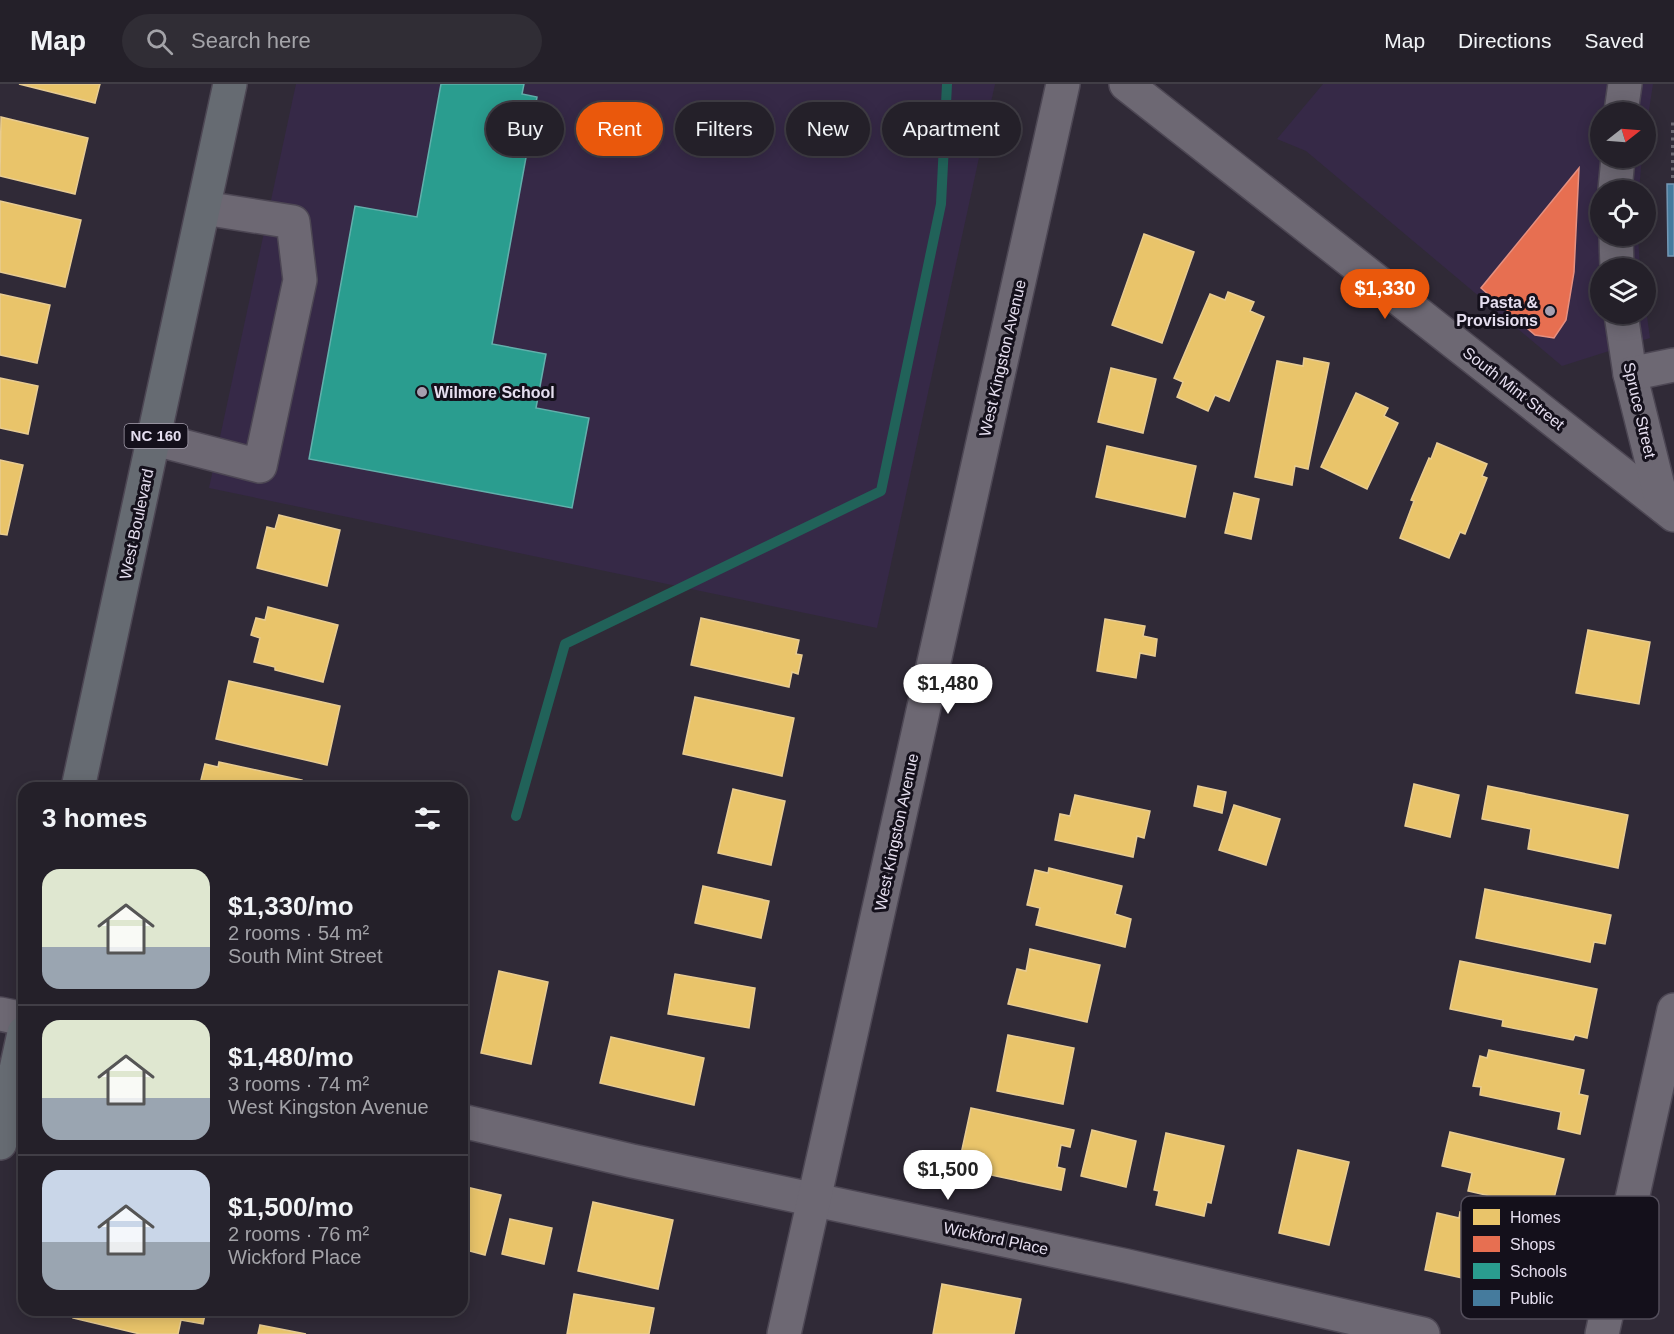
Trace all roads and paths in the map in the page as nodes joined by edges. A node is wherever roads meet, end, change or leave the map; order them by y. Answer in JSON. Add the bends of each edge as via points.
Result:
{"nodes":[{"id":1,"x":230,"y":84,"type":"edge"},
{"id":2,"x":1063,"y":84,"type":"edge"},
{"id":3,"x":1126,"y":84,"type":"edge"},
{"id":4,"x":1625,"y":84,"type":"edge"},
{"id":5,"x":1622,"y":102,"type":"edge"},
{"id":6,"x":1673,"y":122,"type":"edge"},
{"id":7,"x":1673,"y":178,"type":"edge"},
{"id":8,"x":204,"y":208,"type":"junction"},
{"id":9,"x":1622,"y":324,"type":"edge"},
{"id":10,"x":1674,"y":365,"type":"edge"},
{"id":11,"x":1630,"y":374,"type":"junction"},
{"id":12,"x":155,"y":440,"type":"junction"},
{"id":13,"x":1668,"y":511,"type":"edge"},
{"id":14,"x":79,"y":782,"type":"edge"},
{"id":15,"x":1674,"y":1010,"type":"edge"},
{"id":16,"x":0,"y":1014,"type":"edge"},
{"id":17,"x":18,"y":1018,"type":"edge"},
{"id":18,"x":18,"y":1060,"type":"edge"},
{"id":19,"x":468,"y":1122,"type":"edge"},
{"id":20,"x":0,"y":1143,"type":"edge"},
{"id":21,"x":1633,"y":1196,"type":"edge"},
{"id":22,"x":814,"y":1198,"type":"junction"},
{"id":23,"x":1605,"y":1319,"type":"edge"},
{"id":24,"x":784,"y":1334,"type":"edge"},
{"id":25,"x":1423,"y":1334,"type":"edge"},
{"id":26,"x":1602,"y":1334,"type":"edge"}],
"edges":[{"from":1,"to":8,"type":"main road","name":"West Boulevard","number":"NC 160"},
{"from":2,"to":22,"type":"street","name":"West Kingston Avenue"},
{"from":3,"to":13,"type":"street","name":"South Mint Street"},
{"from":4,"to":5,"type":"street"},
{"from":6,"to":7,"type":"path"},
{"from":8,"to":12,"type":"main road","name":"West Boulevard","number":"NC 160"},
{"from":8,"to":12,"type":"street","via":[[293,222],[300,280],[260,466]]},
{"from":9,"to":11,"type":"street","name":"Spruce Street"},
{"from":10,"to":11,"type":"street"},
{"from":11,"to":13,"type":"street","name":"Spruce Street"},
{"from":12,"to":14,"type":"main road","name":"West Boulevard","number":"NC 160"},
{"from":15,"to":21,"type":"street"},
{"from":16,"to":17,"type":"street"},
{"from":18,"to":20,"type":"main road"},
{"from":19,"to":22,"type":"street","name":"Wickford Place"},
{"from":22,"to":24,"type":"street","name":"West Kingston Avenue"},
{"from":22,"to":25,"type":"street","name":"Wickford Place"},
{"from":23,"to":26,"type":"street"}]}
